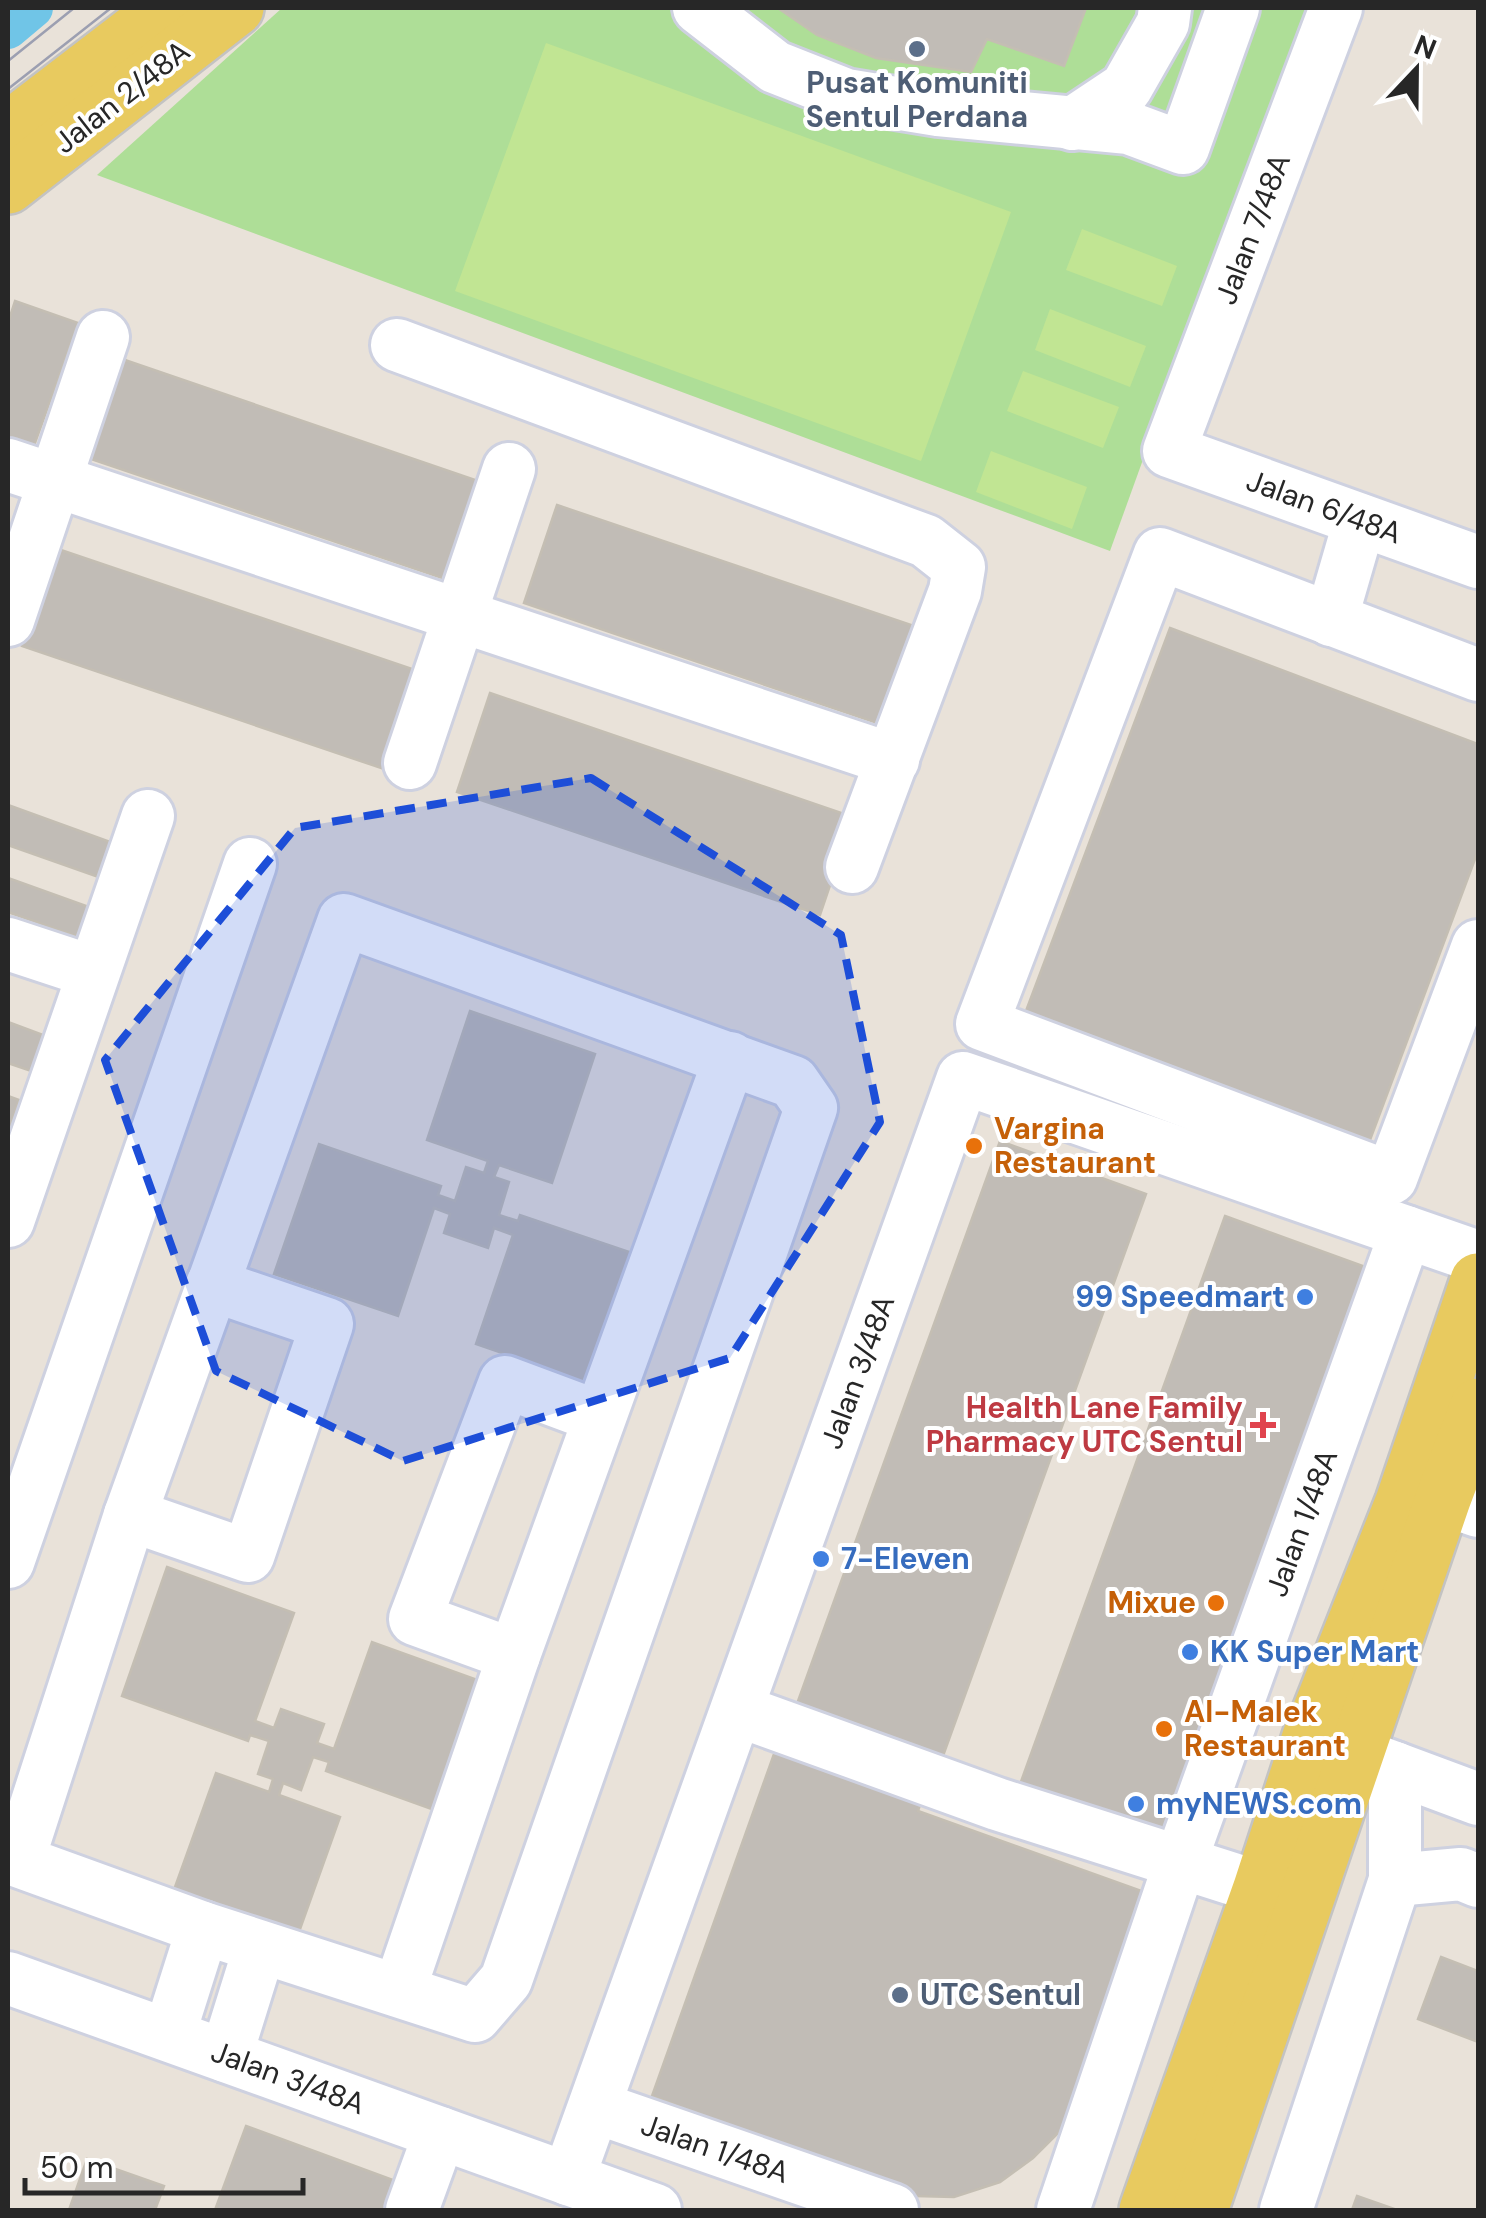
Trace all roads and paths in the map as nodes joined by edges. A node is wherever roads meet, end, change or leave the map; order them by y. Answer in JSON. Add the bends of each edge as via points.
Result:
{"nodes":[{"id":1,"x":167,"y":8,"type":"edge"},
{"id":2,"x":236,"y":8,"type":"edge"},
{"id":3,"x":699,"y":8,"type":"edge"},
{"id":4,"x":1165,"y":8,"type":"edge"},
{"id":5,"x":1233,"y":8,"type":"edge"},
{"id":6,"x":1336,"y":8,"type":"edge"},
{"id":7,"x":1072,"y":124,"type":"junction"},
{"id":8,"x":8,"y":130,"type":"edge"},
{"id":9,"x":8,"y":186,"type":"edge"},
{"id":10,"x":103,"y":337,"type":"dead end"},
{"id":11,"x":398,"y":345,"type":"dead end"},
{"id":12,"x":1170,"y":451,"type":"joint"},
{"id":13,"x":509,"y":469,"type":"dead end"},
{"id":14,"x":32,"y":473,"type":"edge"},
{"id":15,"x":1360,"y":520,"type":"junction"},
{"id":16,"x":1478,"y":562,"type":"edge"},
{"id":17,"x":460,"y":616,"type":"junction"},
{"id":18,"x":8,"y":620,"type":"edge"},
{"id":19,"x":1332,"y":620,"type":"junction"},
{"id":20,"x":1478,"y":675,"type":"edge"},
{"id":21,"x":893,"y":760,"type":"junction"},
{"id":22,"x":410,"y":763,"type":"dead end"},
{"id":23,"x":148,"y":816,"type":"dead end"},
{"id":24,"x":250,"y":864,"type":"dead end"},
{"id":25,"x":852,"y":866,"type":"dead end"},
{"id":26,"x":8,"y":944,"type":"edge"},
{"id":27,"x":1478,"y":946,"type":"edge"},
{"id":28,"x":93,"y":972,"type":"junction"},
{"id":29,"x":730,"y":1058,"type":"junction"},
{"id":30,"x":8,"y":1221,"type":"edge"},
{"id":31,"x":1406,"y":1232,"type":"junction"},
{"id":32,"x":1478,"y":1257,"type":"edge"},
{"id":33,"x":1478,"y":1281,"type":"edge"},
{"id":34,"x":212,"y":1285,"type":"junction"},
{"id":35,"x":1478,"y":1406,"type":"edge"},
{"id":36,"x":599,"y":1418,"type":"junction"},
{"id":37,"x":1461,"y":1505,"type":"edge"},
{"id":38,"x":130,"y":1515,"type":"junction"},
{"id":39,"x":8,"y":1562,"type":"edge"},
{"id":40,"x":514,"y":1655,"type":"junction"},
{"id":41,"x":737,"y":1710,"type":"junction"},
{"id":42,"x":1354,"y":1753,"type":"junction"},
{"id":43,"x":1478,"y":1799,"type":"edge"},
{"id":44,"x":13,"y":1858,"type":"edge"},
{"id":45,"x":1180,"y":1863,"type":"junction"},
{"id":46,"x":1396,"y":1880,"type":"junction"},
{"id":47,"x":1478,"y":1880,"type":"edge"},
{"id":48,"x":1262,"y":1888,"type":"junction"},
{"id":49,"x":203,"y":1928,"type":"junction"},
{"id":50,"x":260,"y":1946,"type":"junction"},
{"id":51,"x":8,"y":1978,"type":"edge"},
{"id":52,"x":399,"y":1990,"type":"junction"},
{"id":53,"x":169,"y":2035,"type":"junction"},
{"id":54,"x":226,"y":2056,"type":"junction"},
{"id":55,"x":594,"y":2107,"type":"junction"},
{"id":56,"x":440,"y":2134,"type":"junction"},
{"id":57,"x":568,"y":2179,"type":"junction"},
{"id":58,"x":830,"y":2200,"type":"edge"},
{"id":59,"x":412,"y":2210,"type":"edge"},
{"id":60,"x":655,"y":2210,"type":"edge"},
{"id":61,"x":892,"y":2210,"type":"edge"},
{"id":62,"x":1063,"y":2210,"type":"edge"},
{"id":63,"x":1147,"y":2210,"type":"edge"},
{"id":64,"x":1200,"y":2210,"type":"edge"},
{"id":65,"x":1286,"y":2210,"type":"edge"}],
"edges":[{"from":1,"to":8,"type":"main road","name":"Jalan 2/48A"},
{"from":2,"to":9,"type":"main road","name":"Jalan 2/48A"},
{"from":3,"to":7,"type":"street","via":[[775,67],[846,94]]},
{"from":4,"to":7,"type":"street","via":[[1126,88]]},
{"from":5,"to":7,"type":"street","via":[[1183,148],[1129,128]]},
{"from":6,"to":12,"type":"street","name":"Jalan 7/48A"},
{"from":10,"to":14,"type":"street"},
{"from":11,"to":21,"type":"street","via":[[926,541],[960,567]]},
{"from":12,"to":15,"type":"street","name":"Jalan 6/48A"},
{"from":13,"to":17,"type":"street"},
{"from":14,"to":17,"type":"street"},
{"from":14,"to":18,"type":"street"},
{"from":15,"to":16,"type":"street","name":"Jalan 6/48A"},
{"from":15,"to":19,"type":"street"},
{"from":17,"to":21,"type":"street"},
{"from":17,"to":22,"type":"street"},
{"from":19,"to":20,"type":"street"},
{"from":19,"to":27,"type":"street","via":[[1160,554],[982,1024],[1391,1178]]},
{"from":21,"to":25,"type":"street"},
{"from":23,"to":28,"type":"street"},
{"from":24,"to":39,"type":"street"},
{"from":26,"to":28,"type":"street"},
{"from":28,"to":30,"type":"street"},
{"from":29,"to":34,"type":"street","via":[[344,920]]},
{"from":29,"to":36,"type":"street"},
{"from":29,"to":52,"type":"street","via":[[792,1082],[811,1108],[506,1980],[476,2016]]},
{"from":31,"to":32,"type":"street","name":"Jalan 3/48A"},
{"from":31,"to":41,"type":"street","name":"Jalan 3/48A","via":[[963,1078]]},
{"from":31,"to":45,"type":"street","name":"Jalan 1/48A"},
{"from":33,"to":42,"type":"main road","via":[[1403,1502]]},
{"from":34,"to":38,"type":"street"},
{"from":34,"to":38,"type":"street","via":[[327,1324],[248,1556]]},
{"from":35,"to":37,"type":"main road"},
{"from":36,"to":40,"type":"street"},
{"from":36,"to":40,"type":"street","via":[[505,1382],[415,1619]]},
{"from":37,"to":42,"type":"main road"},
{"from":38,"to":44,"type":"street"},
{"from":40,"to":52,"type":"street"},
{"from":41,"to":45,"type":"street"},
{"from":41,"to":55,"type":"street","name":"Jalan 3/48A"},
{"from":42,"to":43,"type":"street"},
{"from":42,"to":46,"type":"street"},
{"from":42,"to":48,"type":"main road"},
{"from":42,"to":64,"type":"main road"},
{"from":44,"to":49,"type":"street"},
{"from":45,"to":48,"type":"street"},
{"from":45,"to":62,"type":"street","name":"Jalan 1/48A"},
{"from":46,"to":47,"type":"street","via":[[1461,1874]]},
{"from":46,"to":65,"type":"street"},
{"from":48,"to":63,"type":"main road"},
{"from":49,"to":50,"type":"street"},
{"from":49,"to":53,"type":"street"},
{"from":50,"to":52,"type":"street"},
{"from":50,"to":54,"type":"street"},
{"from":51,"to":53,"type":"street","name":"Jalan 3/48A"},
{"from":53,"to":54,"type":"street","name":"Jalan 3/48A"},
{"from":54,"to":56,"type":"street","name":"Jalan 3/48A"},
{"from":55,"to":57,"type":"street","name":"Jalan 3/48A"},
{"from":55,"to":58,"type":"street","name":"Jalan 1/48A"},
{"from":56,"to":57,"type":"street","name":"Jalan 3/48A"},
{"from":56,"to":59,"type":"street"},
{"from":57,"to":60,"type":"street","name":"Jalan 3/48A"},
{"from":58,"to":61,"type":"street","name":"Jalan 1/48A"}]}
